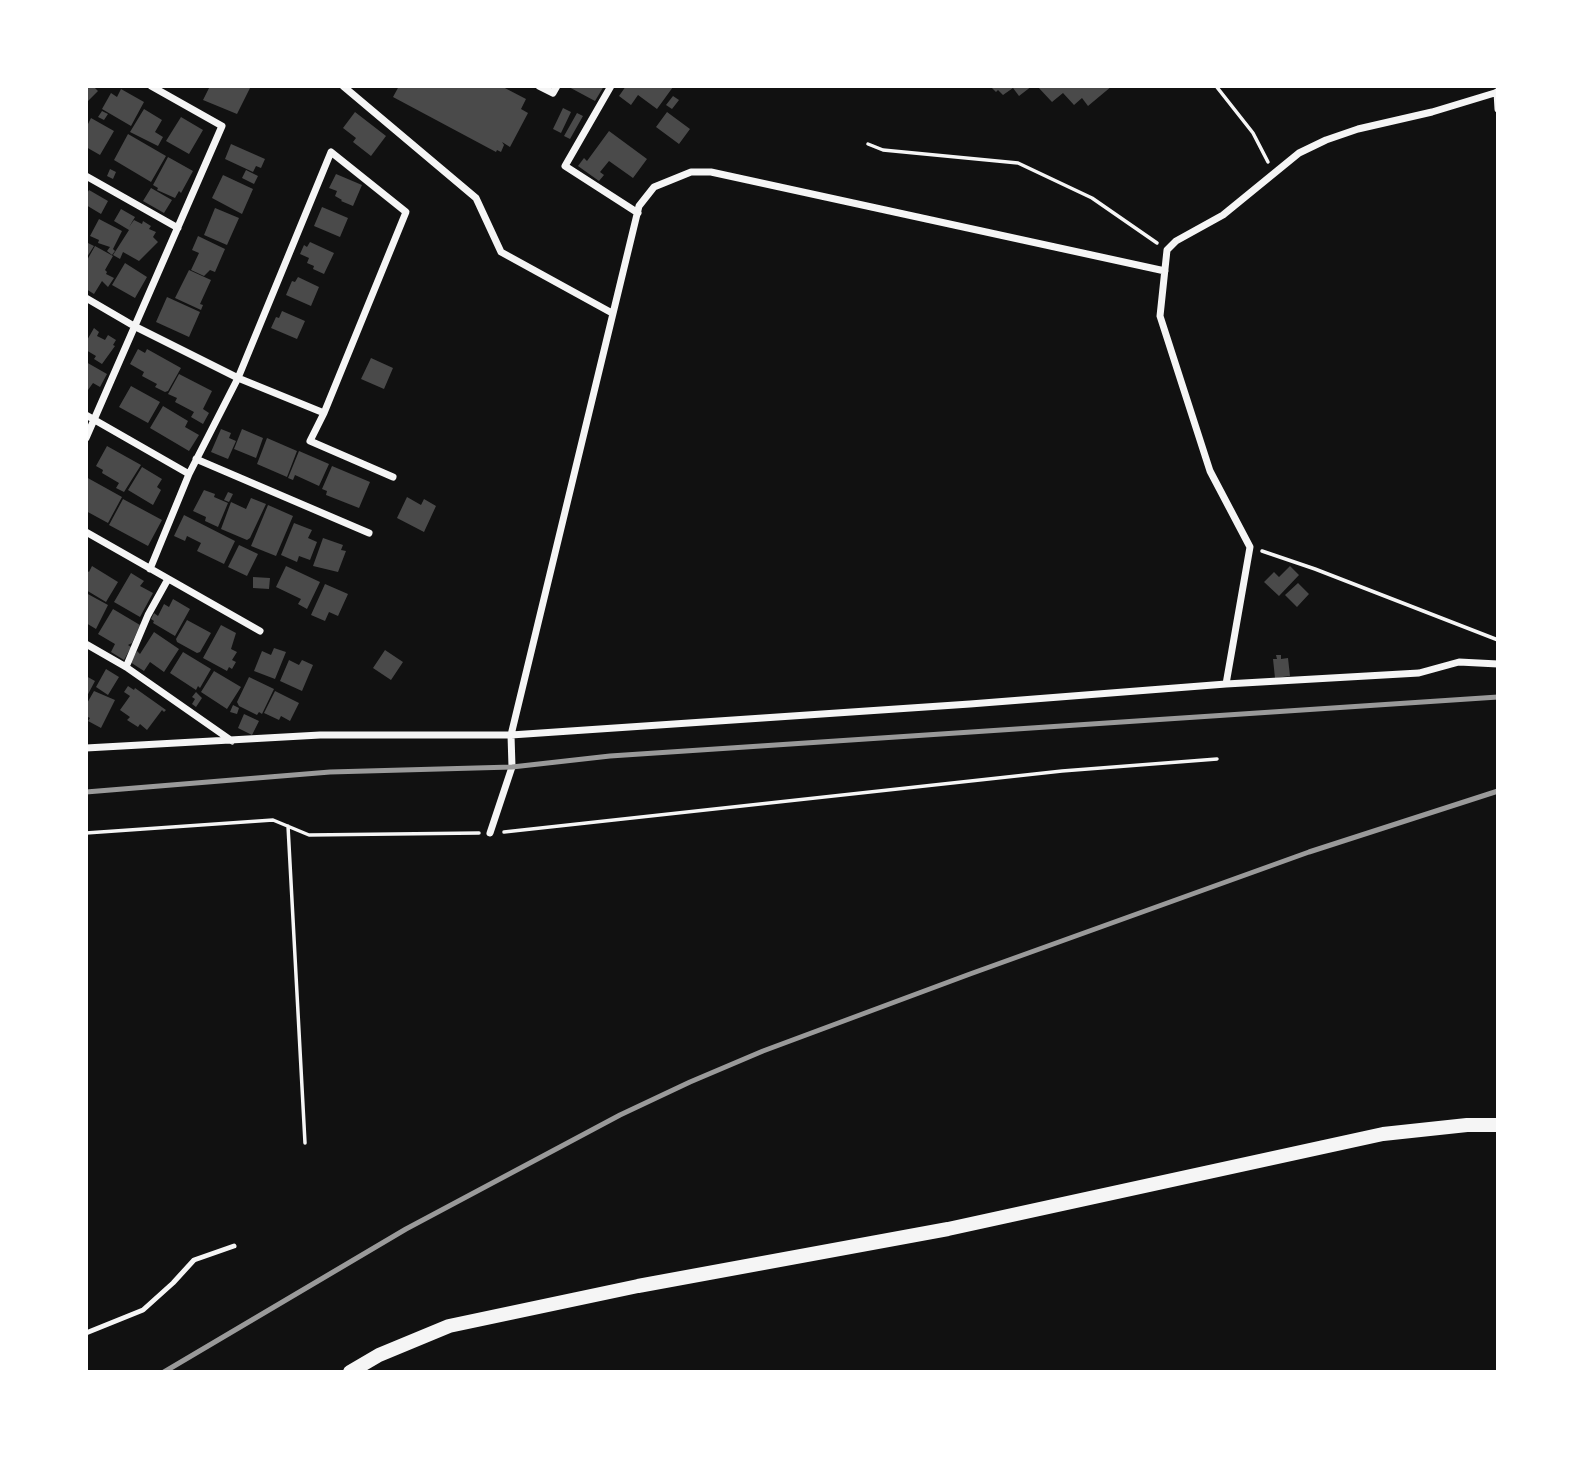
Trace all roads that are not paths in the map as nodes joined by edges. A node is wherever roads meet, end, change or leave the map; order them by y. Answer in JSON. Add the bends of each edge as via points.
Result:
{"nodes":[{"id":1,"x":151,"y":86,"type":"edge"},
{"id":2,"x":343,"y":86,"type":"edge"},
{"id":3,"x":539,"y":86,"type":"edge"},
{"id":4,"x":557,"y":86,"type":"edge"},
{"id":5,"x":611,"y":86,"type":"edge"},
{"id":6,"x":1498,"y":92,"type":"edge"},
{"id":7,"x":1498,"y":109,"type":"edge"},
{"id":8,"x":86,"y":176,"type":"edge"},
{"id":9,"x":638,"y":213,"type":"junction"},
{"id":10,"x":178,"y":228,"type":"junction"},
{"id":11,"x":1165,"y":271,"type":"junction"},
{"id":12,"x":86,"y":298,"type":"edge"},
{"id":13,"x":612,"y":313,"type":"junction"},
{"id":14,"x":134,"y":326,"type":"junction"},
{"id":15,"x":238,"y":378,"type":"junction"},
{"id":16,"x":324,"y":413,"type":"junction"},
{"id":17,"x":86,"y":415,"type":"edge"},
{"id":18,"x":94,"y":419,"type":"junction"},
{"id":19,"x":86,"y":438,"type":"edge"},
{"id":20,"x":196,"y":459,"type":"junction"},
{"id":21,"x":189,"y":474,"type":"junction"},
{"id":22,"x":393,"y":477,"type":"dead end"},
{"id":23,"x":86,"y":532,"type":"edge"},
{"id":24,"x":369,"y":533,"type":"dead end"},
{"id":25,"x":150,"y":569,"type":"junction"},
{"id":26,"x":168,"y":579,"type":"junction"},
{"id":27,"x":260,"y":631,"type":"dead end"},
{"id":28,"x":86,"y":644,"type":"edge"},
{"id":29,"x":1498,"y":664,"type":"edge"},
{"id":30,"x":126,"y":667,"type":"junction"},
{"id":31,"x":1226,"y":684,"type":"junction"},
{"id":32,"x":511,"y":735,"type":"junction"},
{"id":33,"x":233,"y":741,"type":"junction"},
{"id":34,"x":86,"y":748,"type":"edge"},
{"id":35,"x":490,"y":833,"type":"road end"},
{"id":36,"x":1498,"y":1125,"type":"edge"},
{"id":37,"x":234,"y":1246,"type":"dead end"},
{"id":38,"x":86,"y":1334,"type":"edge"},
{"id":39,"x":350,"y":1372,"type":"edge"}],
"edges":[{"from":1,"to":10,"type":"street","via":[[222,126]]},
{"from":2,"to":13,"type":"street","via":[[477,198],[501,252]]},
{"from":3,"to":4,"type":"street","via":[[553,93]]},
{"from":5,"to":9,"type":"street","via":[[565,166]]},
{"from":6,"to":7,"type":"street"},
{"from":6,"to":11,"type":"street","via":[[1358,130],[1299,153],[1223,215],[1176,241],[1167,250]]},
{"from":8,"to":10,"type":"street"},
{"from":9,"to":11,"type":"street","via":[[654,187],[691,172],[711,172]]},
{"from":9,"to":13,"type":"street"},
{"from":10,"to":14,"type":"street"},
{"from":11,"to":31,"type":"street","via":[[1160,316],[1210,471],[1250,547]]},
{"from":12,"to":14,"type":"street"},
{"from":13,"to":32,"type":"street"},
{"from":14,"to":15,"type":"street"},
{"from":14,"to":18,"type":"street"},
{"from":15,"to":16,"type":"street"},
{"from":15,"to":16,"type":"street","via":[[331,152],[406,212]]},
{"from":15,"to":20,"type":"street"},
{"from":16,"to":22,"type":"street","via":[[310,441]]},
{"from":17,"to":18,"type":"street"},
{"from":18,"to":19,"type":"street"},
{"from":18,"to":21,"type":"street"},
{"from":20,"to":21,"type":"street"},
{"from":20,"to":24,"type":"street"},
{"from":21,"to":25,"type":"street"},
{"from":23,"to":25,"type":"street"},
{"from":25,"to":26,"type":"street"},
{"from":26,"to":27,"type":"street"},
{"from":26,"to":30,"type":"street"},
{"from":28,"to":30,"type":"street"},
{"from":29,"to":31,"type":"street","via":[[1460,662],[1419,673]]},
{"from":30,"to":33,"type":"street"},
{"from":31,"to":32,"type":"street"},
{"from":32,"to":33,"type":"street","via":[[320,735]]},
{"from":32,"to":35,"type":"street","via":[[512,767]]},
{"from":33,"to":34,"type":"street"},
{"from":36,"to":39,"type":"main road","via":[[1383,1134],[948,1229],[449,1326]]},
{"from":37,"to":38,"type":"lane","via":[[194,1260],[143,1310]]}]}
